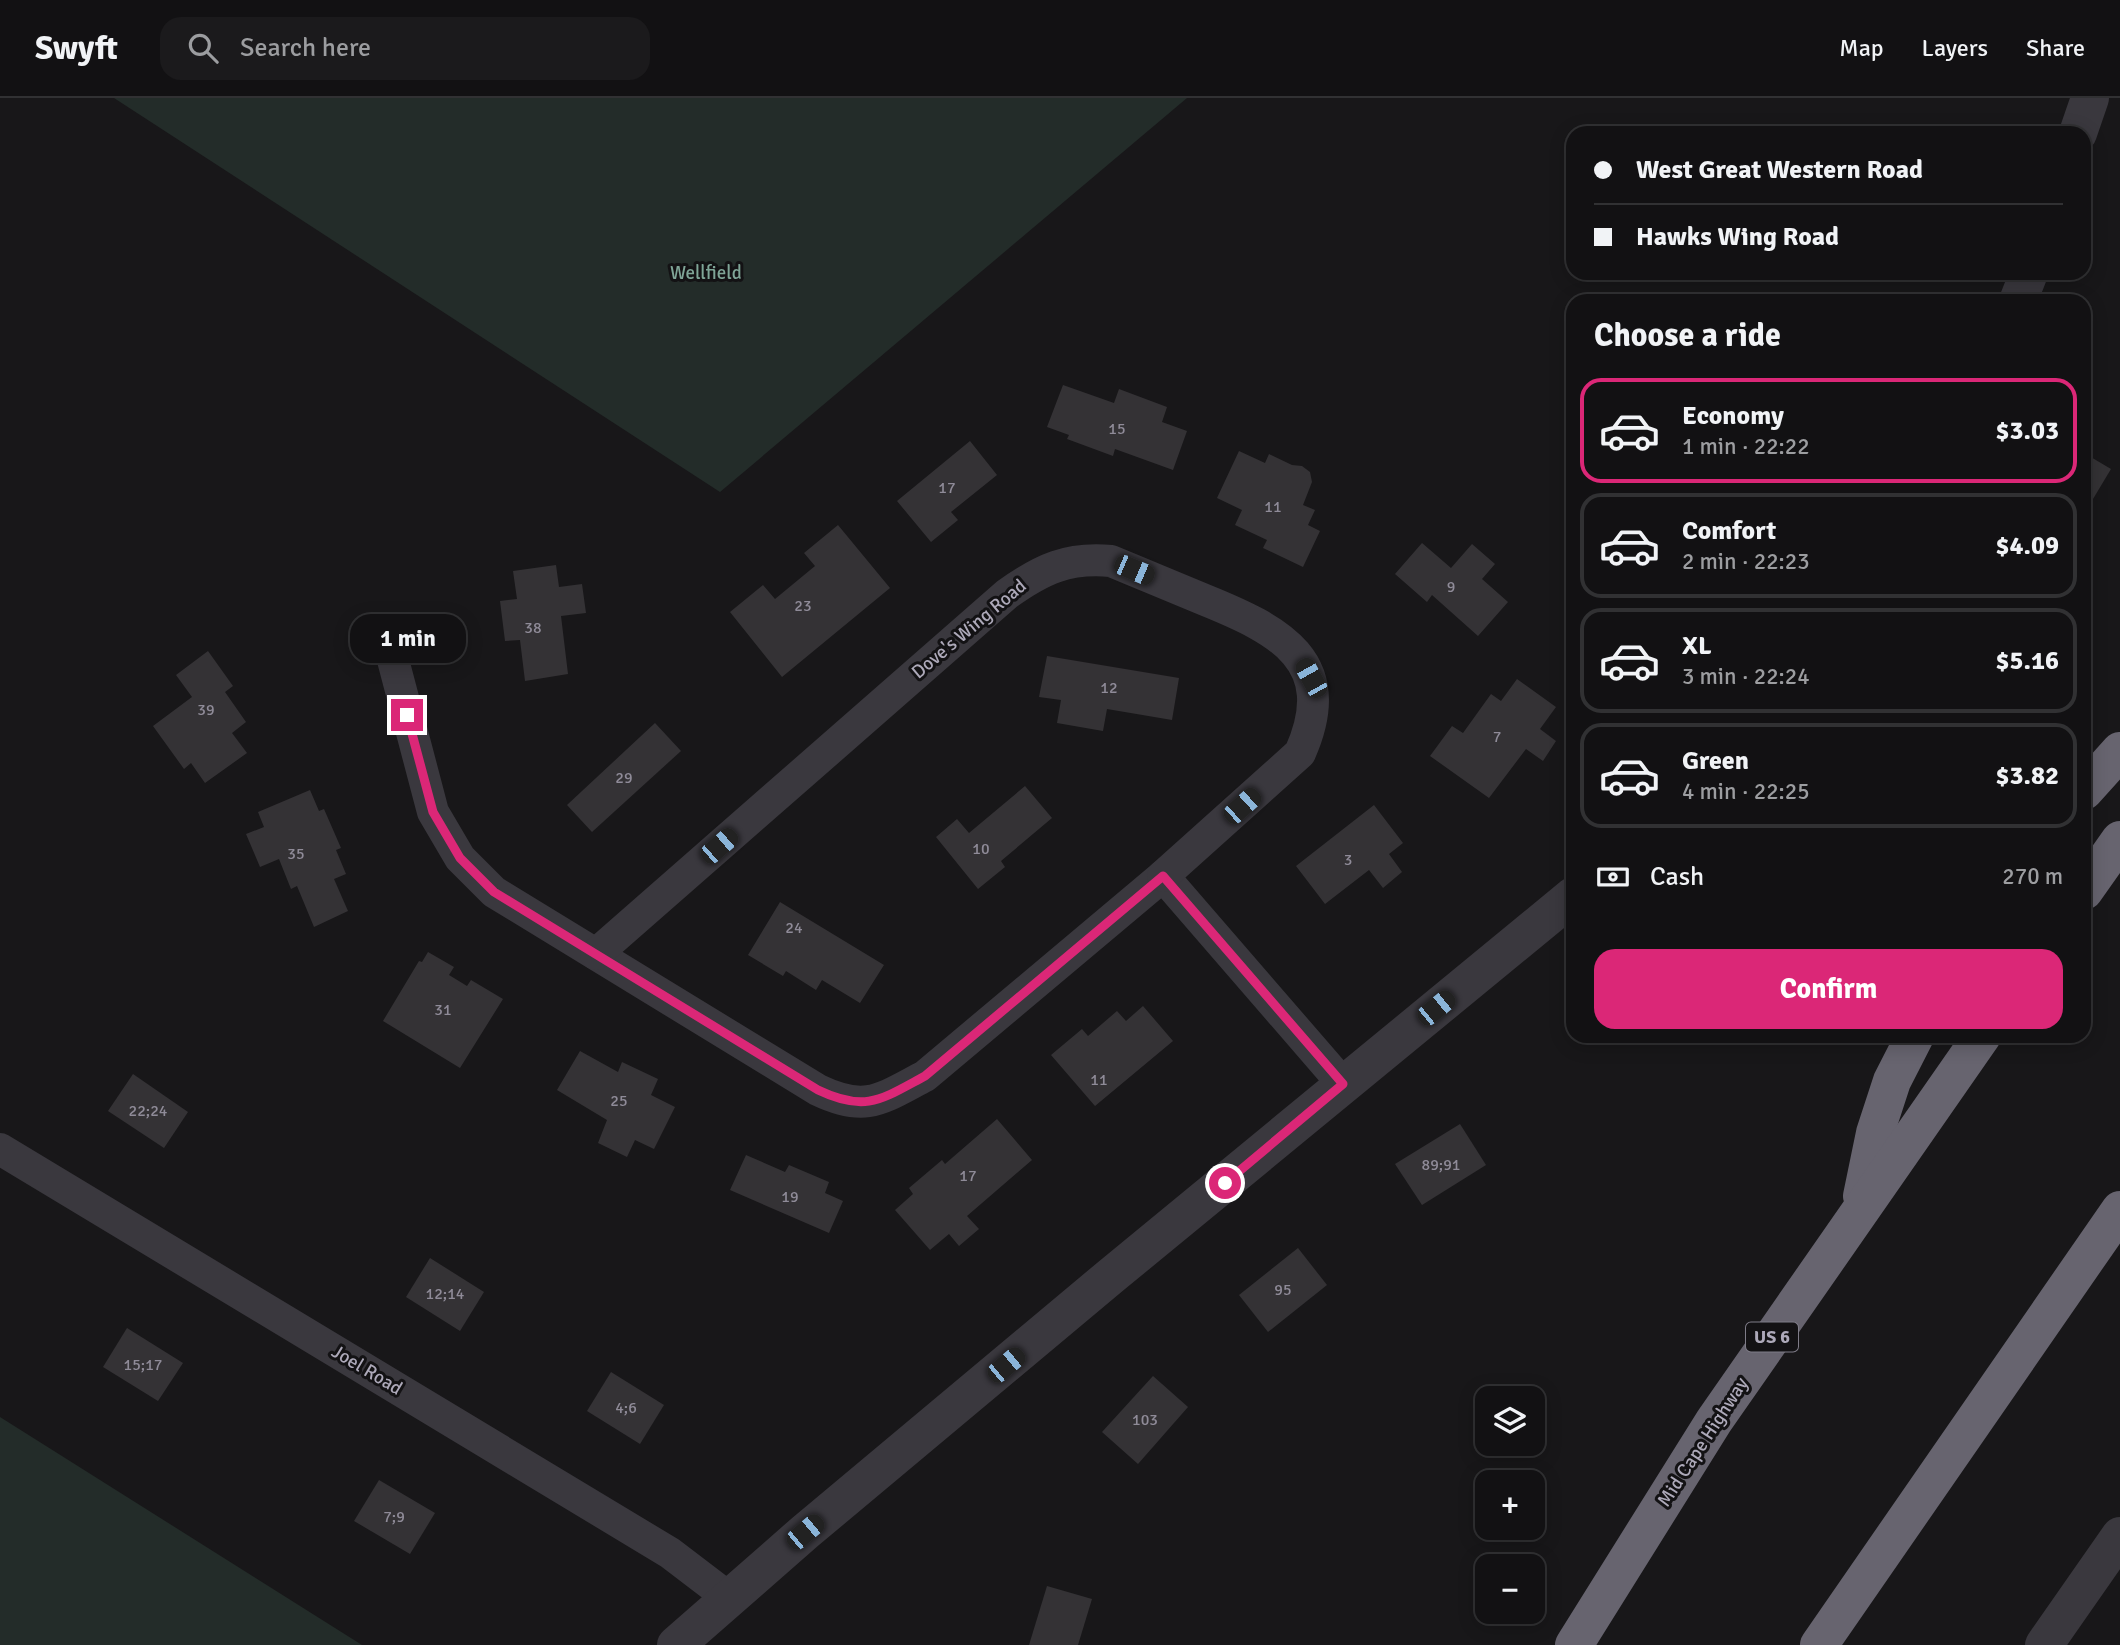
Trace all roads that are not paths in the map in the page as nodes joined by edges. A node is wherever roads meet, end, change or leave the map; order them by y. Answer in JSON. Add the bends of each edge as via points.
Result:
{"nodes":[{"id":1,"x":2090,"y":98,"type":"edge"},
{"id":2,"x":2080,"y":126,"type":"edge"},
{"id":3,"x":388,"y":641,"type":"dead end"},
{"id":4,"x":2120,"y":751,"type":"edge"},
{"id":5,"x":2091,"y":784,"type":"edge"},
{"id":6,"x":2120,"y":840,"type":"edge"},
{"id":7,"x":1163,"y":876,"type":"junction"},
{"id":8,"x":2091,"y":881,"type":"edge"},
{"id":9,"x":1566,"y":902,"type":"edge"},
{"id":10,"x":596,"y":954,"type":"junction"},
{"id":11,"x":1911,"y":1043,"type":"edge"},
{"id":12,"x":1977,"y":1043,"type":"edge"},
{"id":13,"x":1343,"y":1084,"type":"junction"},
{"id":14,"x":0,"y":1149,"type":"edge"},
{"id":15,"x":2120,"y":1210,"type":"edge"},
{"id":16,"x":1858,"y":1212,"type":"junction"},
{"id":17,"x":2120,"y":1536,"type":"edge"},
{"id":18,"x":729,"y":1598,"type":"junction"},
{"id":19,"x":676,"y":1645,"type":"edge"},
{"id":20,"x":1574,"y":1645,"type":"edge"},
{"id":21,"x":1819,"y":1645,"type":"edge"},
{"id":22,"x":2044,"y":1645,"type":"edge"}],
"edges":[{"from":1,"to":2,"type":"street"},
{"from":3,"to":10,"type":"street","name":"Dove's Wing Road","via":[[433,812],[460,858],[494,892]]},
{"from":4,"to":5,"type":"highway"},
{"from":6,"to":8,"type":"highway"},
{"from":7,"to":10,"type":"street","name":"Dove's Wing Road","via":[[925,1076],[880,1100],[858,1103],[818,1090]]},
{"from":7,"to":10,"type":"street","name":"Dove's Wing Road","via":[[1300,753],[1311,730],[1311,678],[1286,642],[1248,617],[1111,561],[1086,559],[1031,577],[1007,594]]},
{"from":7,"to":13,"type":"street"},
{"from":9,"to":13,"type":"street"},
{"from":11,"to":16,"type":"highway","via":[[1883,1107]]},
{"from":12,"to":16,"type":"highway","name":"Mid Cape Highway","number":"US 6"},
{"from":13,"to":18,"type":"street"},
{"from":14,"to":18,"type":"street","name":"Joel Road","via":[[670,1553]]},
{"from":15,"to":21,"type":"highway"},
{"from":16,"to":20,"type":"highway","name":"Mid Cape Highway","number":"US 6","via":[[1714,1421]]},
{"from":17,"to":22,"type":"street"},
{"from":18,"to":19,"type":"street"}]}
